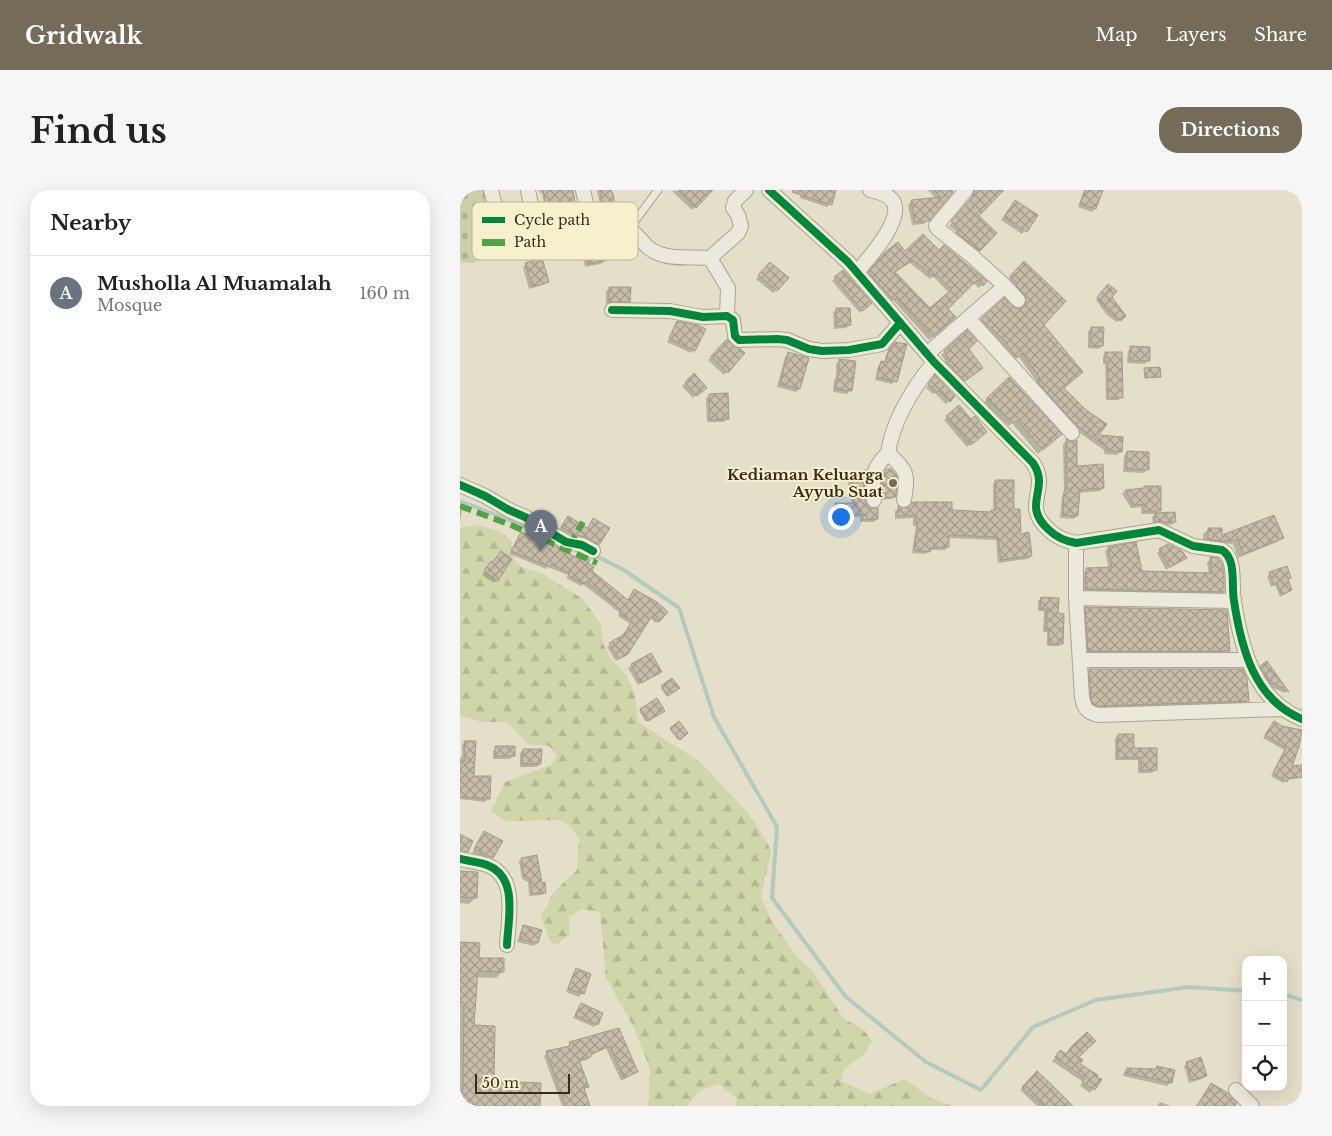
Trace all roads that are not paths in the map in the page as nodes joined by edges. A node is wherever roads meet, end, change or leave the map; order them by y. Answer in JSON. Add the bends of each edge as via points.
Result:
{"nodes":[{"id":1,"x":658,"y":190,"type":"edge"},
{"id":2,"x":746,"y":190,"type":"edge"},
{"id":3,"x":769,"y":190,"type":"edge"},
{"id":4,"x":870,"y":190,"type":"edge"},
{"id":5,"x":966,"y":190,"type":"edge"},
{"id":6,"x":638,"y":217,"type":"edge"},
{"id":7,"x":638,"y":239,"type":"edge"},
{"id":8,"x":710,"y":258,"type":"junction"},
{"id":9,"x":857,"y":272,"type":"junction"},
{"id":10,"x":1004,"y":286,"type":"junction"},
{"id":11,"x":1018,"y":300,"type":"dead end"},
{"id":12,"x":612,"y":310,"type":"dead end"},
{"id":13,"x":727,"y":316,"type":"junction"},
{"id":14,"x":968,"y":318,"type":"junction"},
{"id":15,"x":900,"y":323,"type":"junction"},
{"id":16,"x":930,"y":358,"type":"junction"},
{"id":17,"x":1072,"y":433,"type":"dead end"},
{"id":18,"x":888,"y":453,"type":"junction"},
{"id":19,"x":460,"y":485,"type":"edge"},
{"id":20,"x":874,"y":500,"type":"dead end"},
{"id":21,"x":904,"y":500,"type":"dead end"},
{"id":22,"x":1076,"y":543,"type":"junction"},
{"id":23,"x":593,"y":550,"type":"dead end"},
{"id":24,"x":1076,"y":598,"type":"junction"},
{"id":25,"x":1234,"y":601,"type":"junction"},
{"id":26,"x":1080,"y":660,"type":"junction"},
{"id":27,"x":1246,"y":660,"type":"junction"},
{"id":28,"x":1283,"y":709,"type":"junction"},
{"id":29,"x":1302,"y":719,"type":"edge"},
{"id":30,"x":460,"y":859,"type":"edge"},
{"id":31,"x":507,"y":945,"type":"dead end"},
{"id":32,"x":1236,"y":1090,"type":"dead end"},
{"id":33,"x":1252,"y":1106,"type":"edge"}],
"edges":[{"from":1,"to":6,"type":"lane"},
{"from":2,"to":8,"type":"street","via":[[734,201],[733,208],[741,226],[738,233]]},
{"from":3,"to":9,"type":"street"},
{"from":4,"to":9,"type":"street","via":[[891,199],[894,212],[882,244]]},
{"from":5,"to":10,"type":"street","via":[[936,226]]},
{"from":7,"to":8,"type":"street","via":[[659,254],[678,258]]},
{"from":8,"to":13,"type":"street","via":[[728,288]]},
{"from":9,"to":15,"type":"street"},
{"from":10,"to":11,"type":"street"},
{"from":10,"to":14,"type":"street"},
{"from":12,"to":13,"type":"street"},
{"from":13,"to":15,"type":"street","via":[[734,320],[735,336],[739,340],[786,340],[809,349],[833,352],[882,344]]},
{"from":14,"to":16,"type":"street"},
{"from":14,"to":17,"type":"street"},
{"from":15,"to":16,"type":"street"},
{"from":16,"to":18,"type":"street","via":[[895,427]]},
{"from":16,"to":22,"type":"street","via":[[1033,463],[1039,477],[1036,511],[1040,522],[1065,541]]},
{"from":18,"to":20,"type":"street","via":[[877,464],[873,474]]},
{"from":18,"to":21,"type":"street","via":[[905,471]]},
{"from":19,"to":23,"type":"street","via":[[566,542]]},
{"from":22,"to":24,"type":"street"},
{"from":22,"to":25,"type":"street","via":[[1159,530],[1193,546],[1222,550],[1229,556]]},
{"from":24,"to":25,"type":"street"},
{"from":24,"to":26,"type":"street"},
{"from":25,"to":27,"type":"street"},
{"from":26,"to":27,"type":"street"},
{"from":26,"to":28,"type":"street","via":[[1083,703],[1091,713]]},
{"from":27,"to":28,"type":"street","via":[[1269,697]]},
{"from":28,"to":29,"type":"street"},
{"from":30,"to":31,"type":"street","via":[[486,865],[504,878],[509,895]]},
{"from":32,"to":33,"type":"street"}]}
